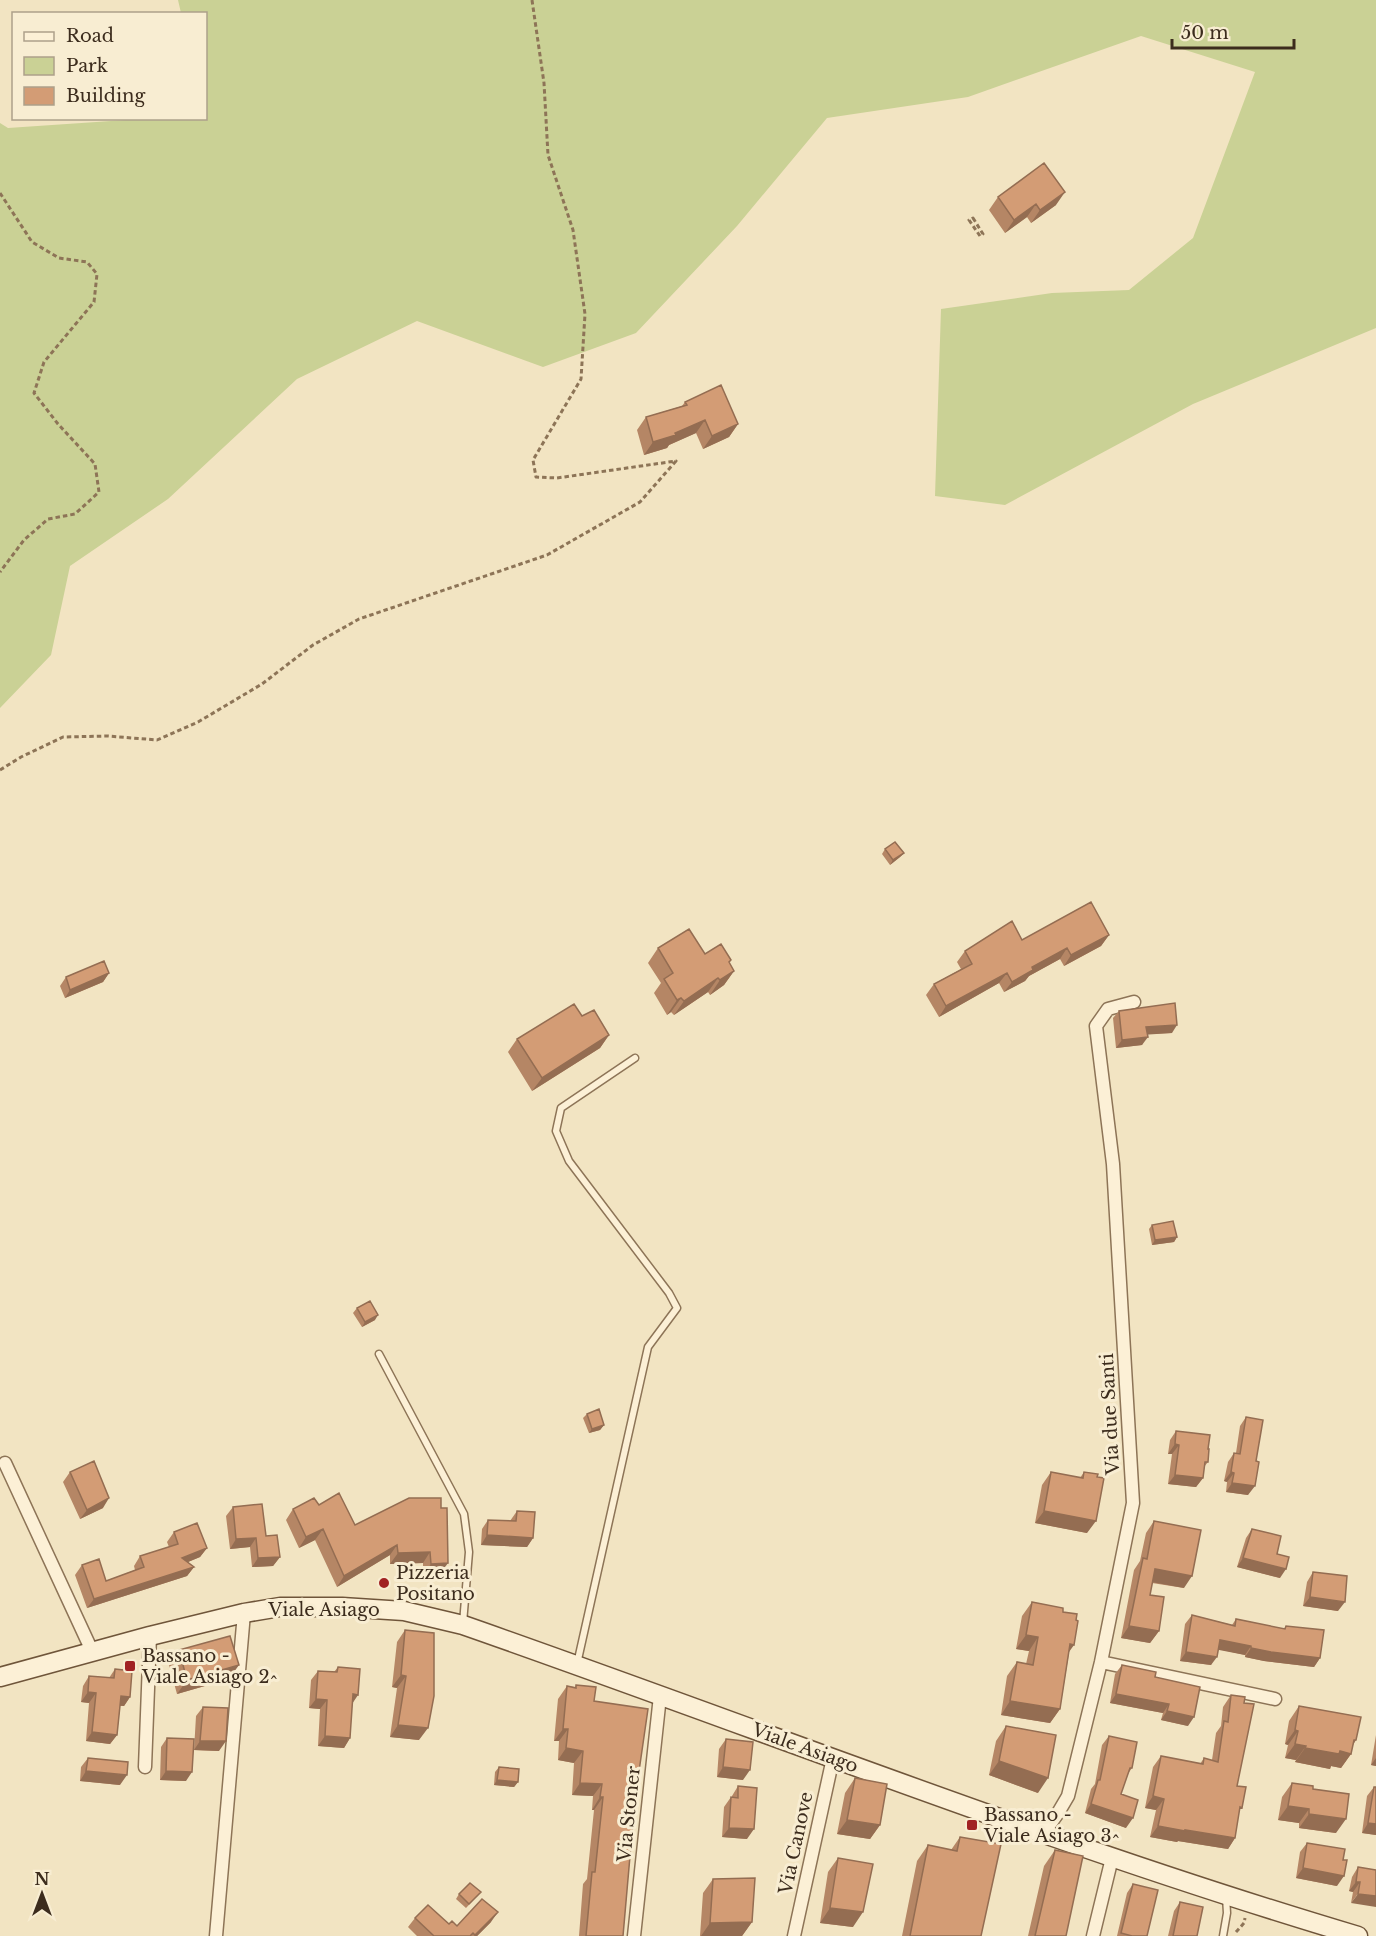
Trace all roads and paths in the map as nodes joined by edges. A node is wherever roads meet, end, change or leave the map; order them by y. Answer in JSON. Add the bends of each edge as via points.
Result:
{"nodes":[{"id":1,"x":532,"y":0,"type":"edge"},
{"id":2,"x":0,"y":193,"type":"edge"},
{"id":3,"x":972,"y":218,"type":"joint"},
{"id":4,"x":0,"y":572,"type":"edge"},
{"id":5,"x":0,"y":770,"type":"edge"},
{"id":6,"x":1134,"y":1002,"type":"dead end"},
{"id":7,"x":635,"y":1058,"type":"dead end"},
{"id":8,"x":379,"y":1354,"type":"dead end"},
{"id":9,"x":5,"y":1463,"type":"dead end"},
{"id":10,"x":244,"y":1613,"type":"junction"},
{"id":11,"x":463,"y":1625,"type":"junction"},
{"id":12,"x":150,"y":1636,"type":"junction"},
{"id":13,"x":92,"y":1651,"type":"junction"},
{"id":14,"x":1101,"y":1662,"type":"junction"},
{"id":15,"x":577,"y":1665,"type":"junction"},
{"id":16,"x":0,"y":1677,"type":"edge"},
{"id":17,"x":660,"y":1696,"type":"junction"},
{"id":18,"x":1275,"y":1699,"type":"dead end"},
{"id":19,"x":833,"y":1758,"type":"junction"},
{"id":20,"x":145,"y":1767,"type":"dead end"},
{"id":21,"x":1043,"y":1834,"type":"junction"},
{"id":22,"x":1112,"y":1858,"type":"junction"},
{"id":23,"x":1226,"y":1896,"type":"junction"},
{"id":24,"x":1247,"y":1911,"type":"dead end"},
{"id":25,"x":216,"y":1936,"type":"edge"},
{"id":26,"x":634,"y":1936,"type":"edge"},
{"id":27,"x":794,"y":1936,"type":"edge"},
{"id":28,"x":1093,"y":1936,"type":"edge"},
{"id":29,"x":1223,"y":1936,"type":"edge"},
{"id":30,"x":1233,"y":1936,"type":"edge"},
{"id":31,"x":1358,"y":1936,"type":"edge"}],
"edges":[{"from":1,"to":5,"type":"path","via":[[544,83],[548,154],[573,230],[585,314],[581,379],[533,460],[536,477],[557,478],[676,461],[640,502],[547,555],[359,619],[198,722],[157,740],[63,737]]},
{"from":2,"to":4,"type":"path","via":[[32,242],[59,258],[87,262],[97,274],[94,302],[44,362],[34,393],[95,464],[99,492],[75,514],[48,519],[24,540]]},
{"from":3,"to":3,"type":"path","via":[[983,234],[980,236],[969,220]]},
{"from":6,"to":14,"type":"street","name":"Via due Santi","via":[[1108,1010],[1096,1026],[1113,1164],[1133,1503]]},
{"from":7,"to":15,"type":"lane","via":[[561,1108],[556,1131],[569,1161],[677,1308],[648,1347]]},
{"from":8,"to":11,"type":"lane","via":[[464,1514],[469,1552]]},
{"from":9,"to":13,"type":"street"},
{"from":10,"to":11,"type":"main road","name":"Viale Asiago","via":[[280,1607],[342,1606],[404,1611]]},
{"from":10,"to":12,"type":"main road","name":"Viale Asiago"},
{"from":10,"to":25,"type":"street","name":"Viale Asiago"},
{"from":11,"to":15,"type":"main road","name":"Viale Asiago"},
{"from":12,"to":13,"type":"main road","name":"Viale Asiago"},
{"from":12,"to":20,"type":"street"},
{"from":13,"to":16,"type":"main road","name":"Viale Asiago"},
{"from":14,"to":18,"type":"street"},
{"from":14,"to":21,"type":"street","name":"Via due Santi","via":[[1068,1796]]},
{"from":15,"to":17,"type":"main road","name":"Viale Asiago"},
{"from":17,"to":19,"type":"main road","name":"Viale Asiago"},
{"from":17,"to":26,"type":"street","name":"Via Stoner"},
{"from":19,"to":21,"type":"main road","name":"Viale Asiago"},
{"from":19,"to":27,"type":"street","name":"Via Canove"},
{"from":21,"to":22,"type":"main road","name":"Viale Asiago"},
{"from":22,"to":23,"type":"main road","name":"Viale Asiago"},
{"from":22,"to":28,"type":"street"},
{"from":23,"to":29,"type":"lane"},
{"from":23,"to":31,"type":"main road","name":"Viale Asiago"},
{"from":24,"to":30,"type":"path","via":[[1244,1923]]}]}
